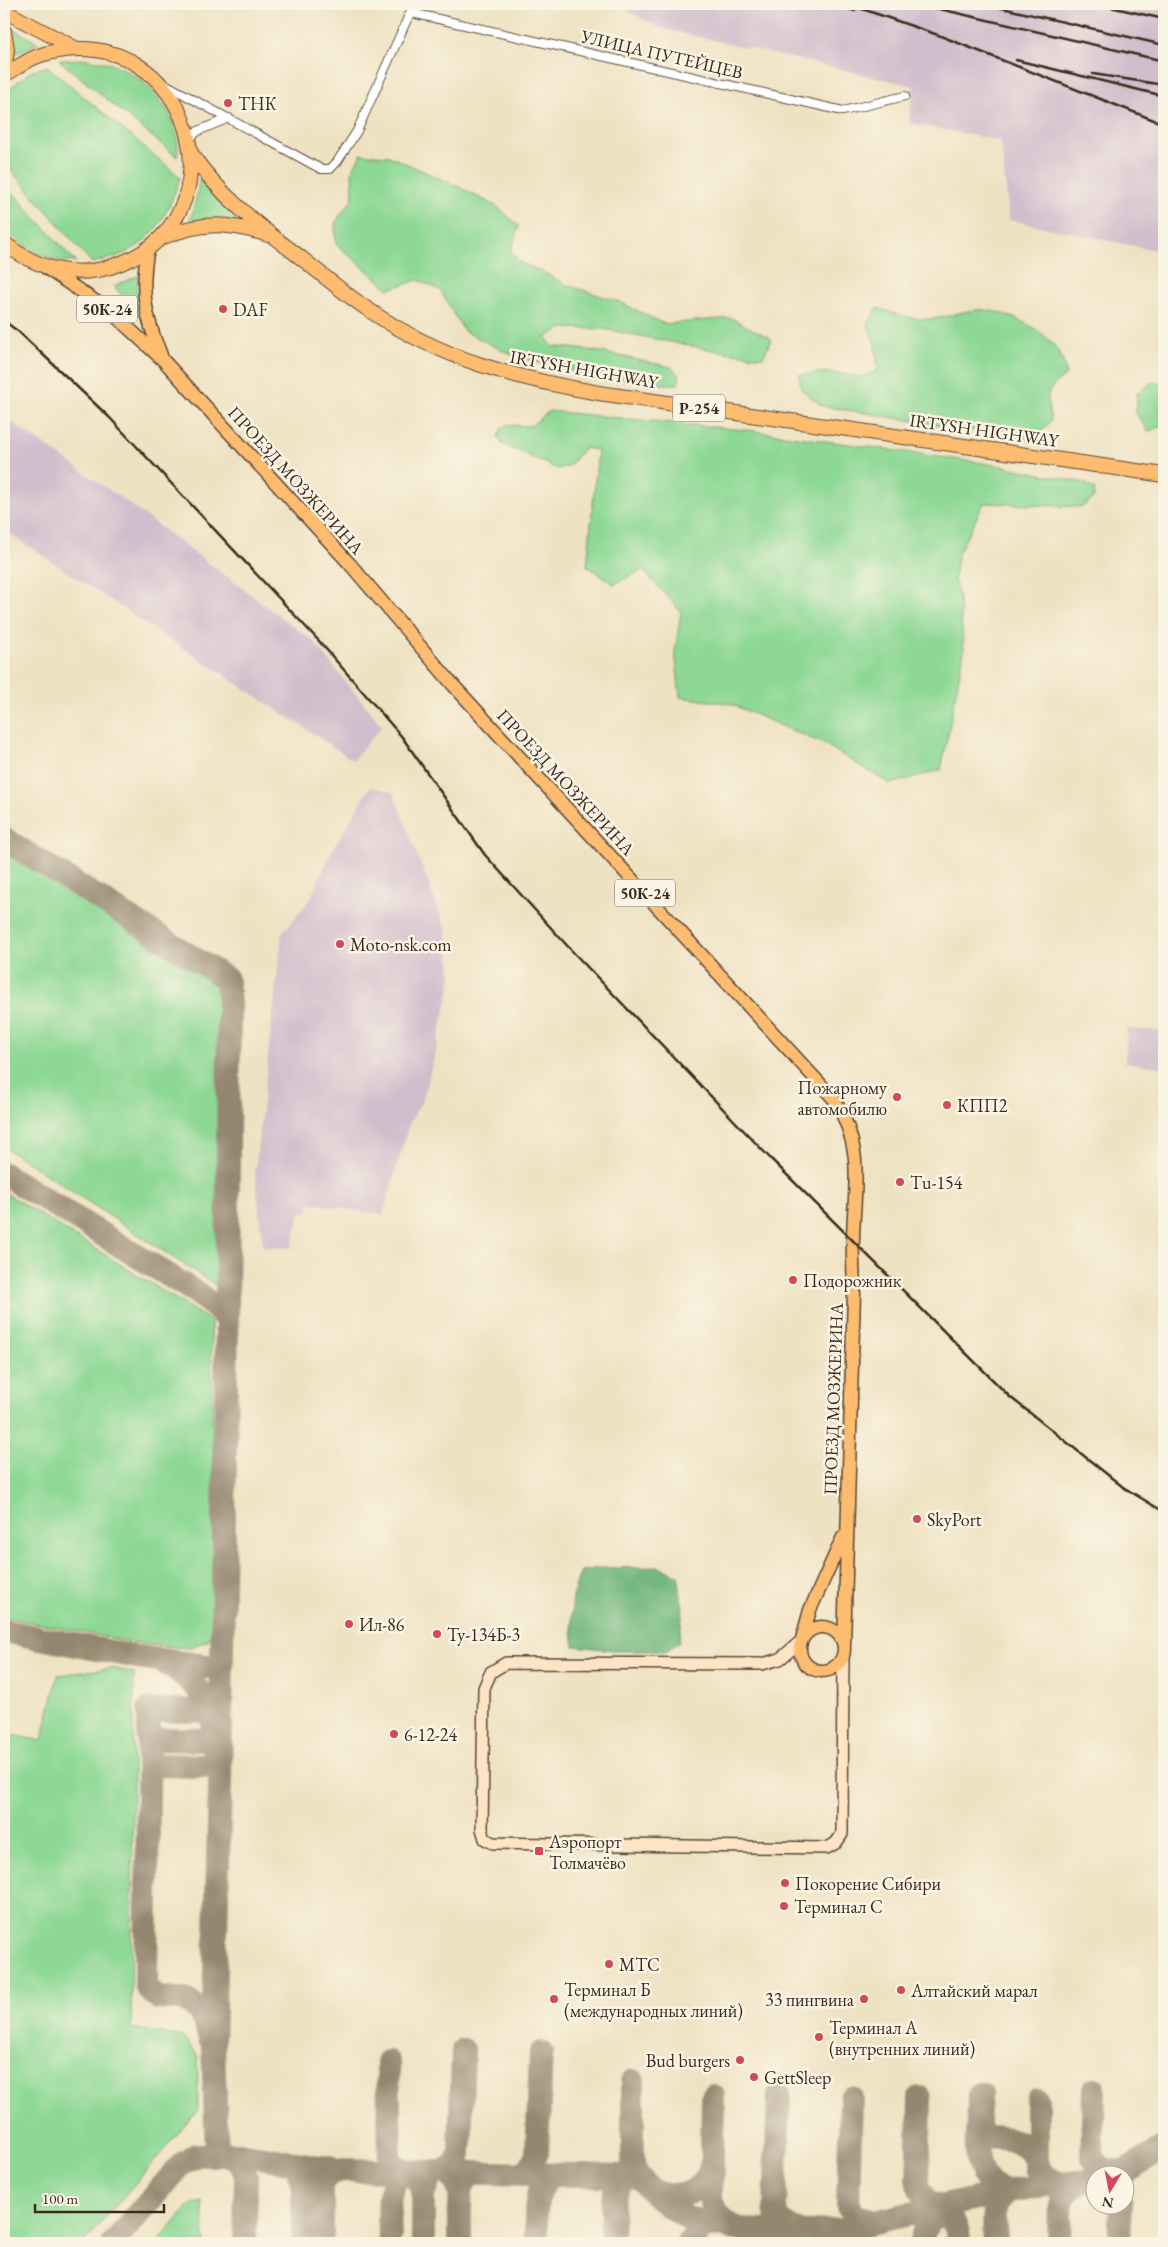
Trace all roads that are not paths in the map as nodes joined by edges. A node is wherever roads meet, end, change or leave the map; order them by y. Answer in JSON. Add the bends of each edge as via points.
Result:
{"nodes":[{"id":1,"x":414,"y":4,"type":"edge"},
{"id":2,"x":4,"y":11,"type":"edge"},
{"id":3,"x":412,"y":13,"type":"junction"},
{"id":4,"x":4,"y":31,"type":"edge"},
{"id":5,"x":75,"y":48,"type":"junction"},
{"id":6,"x":4,"y":76,"type":"edge"},
{"id":7,"x":157,"y":80,"type":"junction"},
{"id":8,"x":905,"y":96,"type":"dead end"},
{"id":9,"x":229,"y":118,"type":"junction"},
{"id":10,"x":189,"y":139,"type":"junction"},
{"id":11,"x":191,"y":153,"type":"junction"},
{"id":12,"x":272,"y":236,"type":"junction"},
{"id":13,"x":159,"y":238,"type":"junction"},
{"id":14,"x":4,"y":243,"type":"edge"},
{"id":15,"x":148,"y":248,"type":"junction"},
{"id":16,"x":44,"y":266,"type":"junction"},
{"id":17,"x":163,"y":360,"type":"junction"},
{"id":18,"x":1164,"y":475,"type":"edge"},
{"id":19,"x":845,"y":1533,"type":"junction"},
{"id":20,"x":801,"y":1641,"type":"junction"},
{"id":21,"x":843,"y":1650,"type":"junction"}],
"edges":[{"from":1,"to":3,"type":"street"},
{"from":2,"to":5,"type":"highway"},
{"from":3,"to":8,"type":"street","name":"УЛИЦА ПУТЕЙЦЕВ","via":[[843,111]]},
{"from":3,"to":9,"type":"street","via":[[357,131],[330,169],[321,169]]},
{"from":4,"to":6,"type":"highway","via":[[7,49]]},
{"from":5,"to":6,"type":"highway","via":[[41,54]]},
{"from":5,"to":7,"type":"highway","via":[[105,51],[126,59]]},
{"from":7,"to":9,"type":"street"},
{"from":7,"to":10,"type":"highway","via":[[172,97]]},
{"from":9,"to":10,"type":"street","via":[[198,131]]},
{"from":10,"to":11,"type":"highway"},
{"from":11,"to":12,"type":"highway","name":"IRTYSH HIGHWAY","via":[[214,182]]},
{"from":11,"to":13,"type":"highway","via":[[190,177],[184,199],[174,220]]},
{"from":12,"to":13,"type":"highway","via":[[224,224],[202,225]]},
{"from":12,"to":18,"type":"highway","name":"IRTYSH HIGHWAY","number":"Р-254","via":[[372,312],[439,350],[495,371],[598,393]]},
{"from":13,"to":15,"type":"highway"},
{"from":14,"to":16,"type":"highway","number":"50К-24","via":[[20,256]]},
{"from":15,"to":16,"type":"highway","via":[[125,262],[98,270],[71,272]]},
{"from":15,"to":17,"type":"main road","name":"ПРОЕЗД МОЗЖЕРИНА","number":"50К-24","via":[[144,284],[147,320]]},
{"from":16,"to":17,"type":"main road","name":"ПРОЕЗД МОЗЖЕРИНА","number":"50К-24","via":[[110,312]]},
{"from":17,"to":19,"type":"main road","name":"ПРОЕЗД МОЗЖЕРИНА","number":"50К-24","via":[[348,563],[454,686],[835,1100],[850,1131],[857,1171],[852,1240],[854,1293]]},
{"from":19,"to":20,"type":"main road","name":"ПРОЕЗД МОЗЖЕРИНА","via":[[810,1610]]},
{"from":19,"to":21,"type":"main road","name":"ПРОЕЗД МОЗЖЕРИНА"},
{"from":20,"to":21,"type":"main road","via":[[810,1630],[824,1627],[837,1634]]},
{"from":20,"to":21,"type":"main road","via":[[804,1662],[815,1670],[830,1670],[840,1660]]},
{"from":20,"to":21,"type":"street","via":[[772,1663],[506,1664],[491,1672],[484,1688],[482,1830],[485,1839],[493,1843],[827,1848],[842,1834]]}]}
